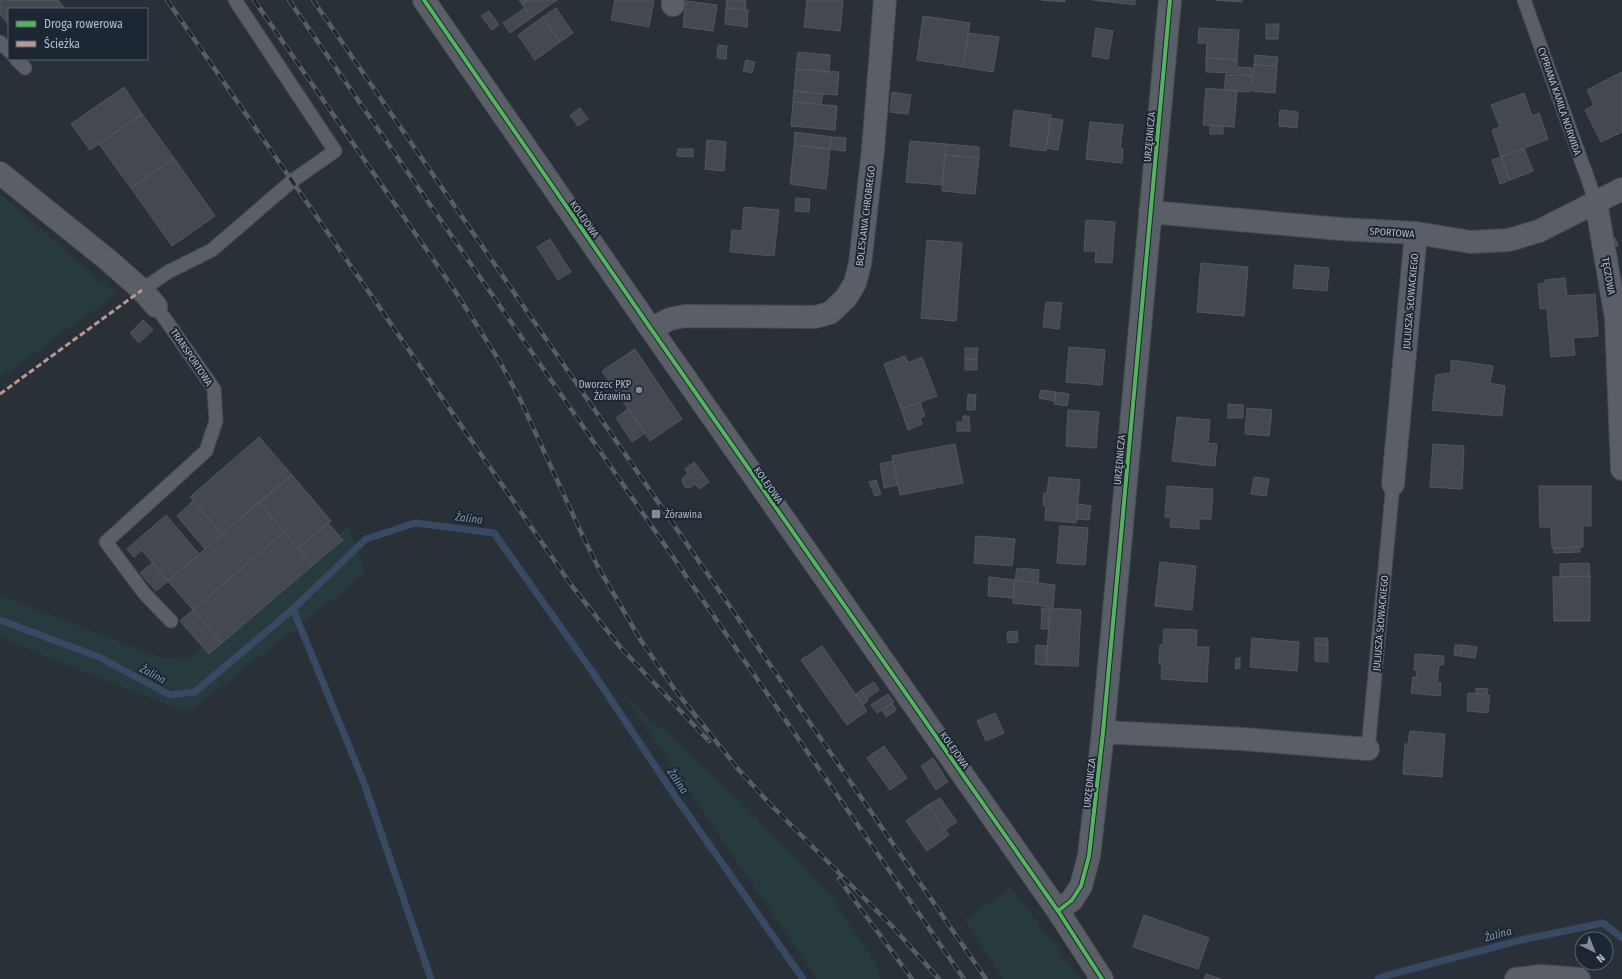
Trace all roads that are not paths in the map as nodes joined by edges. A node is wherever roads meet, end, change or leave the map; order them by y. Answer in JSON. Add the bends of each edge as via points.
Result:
{"nodes":[{"id":1,"x":236,"y":0,"type":"edge"},
{"id":2,"x":424,"y":0,"type":"edge"},
{"id":3,"x":885,"y":0,"type":"edge"},
{"id":4,"x":1170,"y":0,"type":"edge"},
{"id":5,"x":1524,"y":0,"type":"edge"},
{"id":6,"x":0,"y":42,"type":"edge"},
{"id":7,"x":8,"y":50,"type":"edge"},
{"id":8,"x":0,"y":173,"type":"edge"},
{"id":9,"x":1622,"y":189,"type":"edge"},
{"id":10,"x":1596,"y":202,"type":"junction"},
{"id":11,"x":1150,"y":212,"type":"junction"},
{"id":12,"x":1416,"y":233,"type":"junction"},
{"id":13,"x":142,"y":290,"type":"junction"},
{"id":14,"x":156,"y":306,"type":"joint"},
{"id":15,"x":651,"y":329,"type":"junction"},
{"id":16,"x":1622,"y":469,"type":"edge"},
{"id":17,"x":1393,"y":484,"type":"joint"},
{"id":18,"x":171,"y":621,"type":"dead end"},
{"id":19,"x":1103,"y":732,"type":"junction"},
{"id":20,"x":1368,"y":749,"type":"joint"},
{"id":21,"x":1058,"y":911,"type":"junction"},
{"id":22,"x":1102,"y":979,"type":"edge"},
{"id":23,"x":1516,"y":979,"type":"edge"},
{"id":24,"x":1579,"y":979,"type":"edge"}],
"edges":[{"from":1,"to":13,"type":"lane","via":[[335,151],[292,181],[212,250],[168,272]]},
{"from":2,"to":15,"type":"street","name":"KOLEJOWA"},
{"from":3,"to":15,"type":"street","name":"BOLESŁAWA CHROBREGO","via":[[873,150],[860,264],[855,283],[846,298],[830,313],[814,317],[685,316],[670,319]]},
{"from":4,"to":11,"type":"street","name":"URZĘDNICZA"},
{"from":5,"to":10,"type":"lane","name":"CYPRIANA KAMILA NORWIDA"},
{"from":6,"to":7,"type":"lane"},
{"from":8,"to":13,"type":"street","name":"TRANSPORTOWA"},
{"from":9,"to":10,"type":"street","name":"SPORTOWA"},
{"from":10,"to":12,"type":"street","name":"SPORTOWA","via":[[1539,231],[1509,240],[1471,242]]},
{"from":10,"to":16,"type":"street","name":"TĘCZOWA","via":[[1616,318]]},
{"from":11,"to":12,"type":"street","name":"SPORTOWA"},
{"from":11,"to":19,"type":"street","name":"URZĘDNICZA"},
{"from":12,"to":17,"type":"street","name":"JULIUSZA SŁOWACKIEGO"},
{"from":13,"to":14,"type":"street","name":"TRANSPORTOWA"},
{"from":14,"to":18,"type":"lane","name":"TRANSPORTOWA","via":[[214,389],[216,421],[206,451],[106,542],[144,593]]},
{"from":15,"to":21,"type":"street","name":"KOLEJOWA"},
{"from":17,"to":20,"type":"lane","name":"JULIUSZA SŁOWACKIEGO"},
{"from":19,"to":20,"type":"street","name":"JULIUSZA SŁOWACKIEGO"},
{"from":19,"to":21,"type":"street","name":"URZĘDNICZA","via":[[1089,856],[1081,886],[1072,900]]},
{"from":21,"to":22,"type":"street","name":"KOLEJOWA"},
{"from":23,"to":24,"type":"street","via":[[1541,976]]}]}
